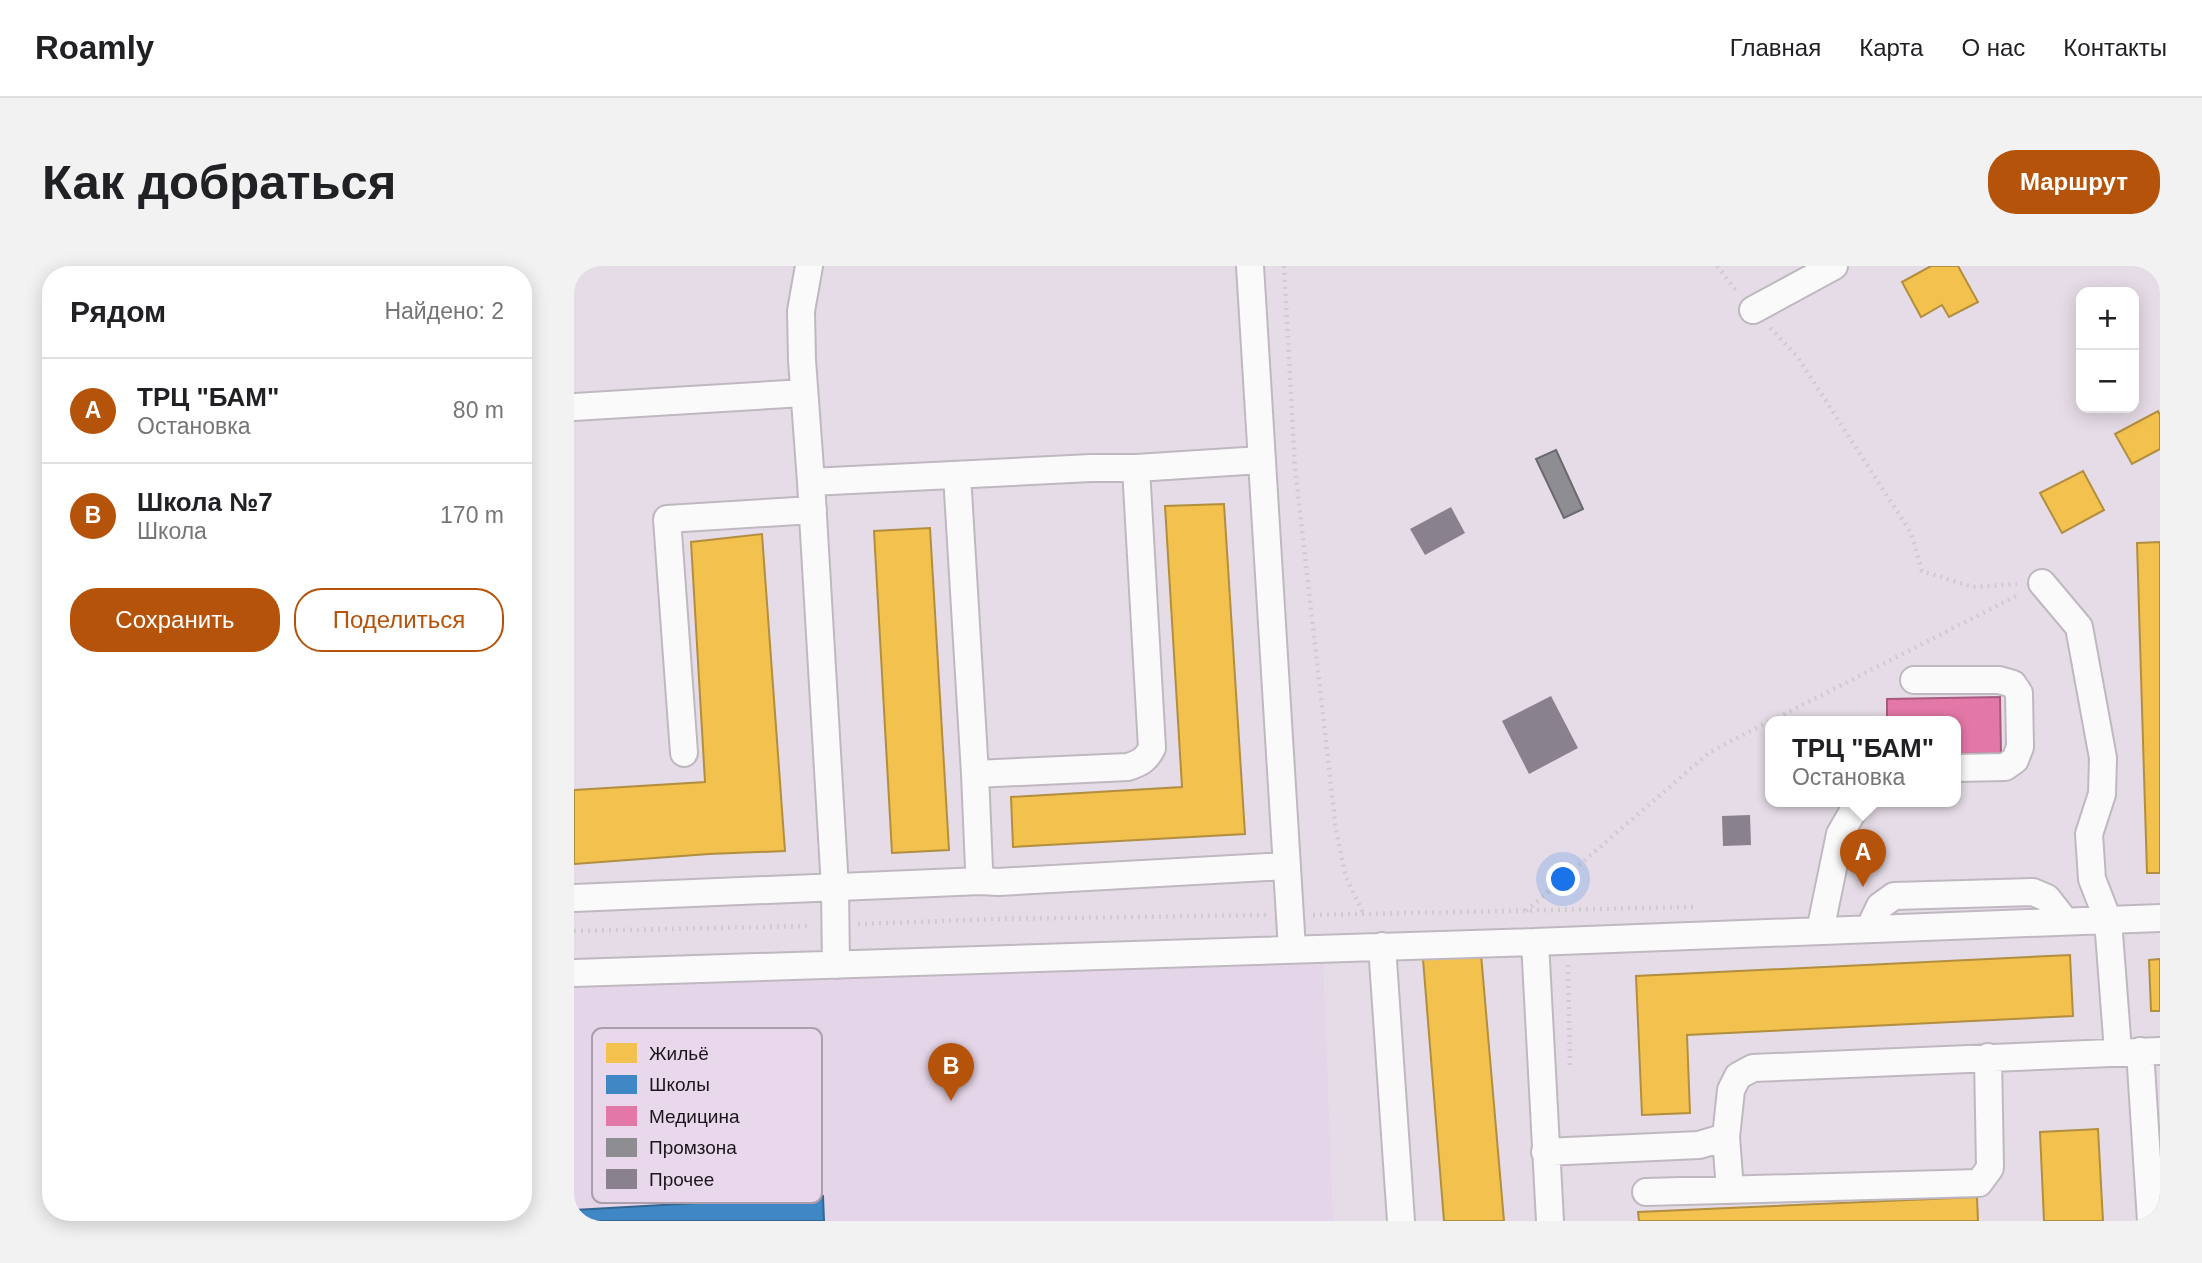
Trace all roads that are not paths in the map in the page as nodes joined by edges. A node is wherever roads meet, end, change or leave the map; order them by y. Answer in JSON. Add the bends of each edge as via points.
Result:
{"nodes":[{"id":1,"x":809,"y":266,"type":"edge"},
{"id":2,"x":1250,"y":266,"type":"edge"},
{"id":3,"x":1834,"y":266,"type":"edge"},
{"id":4,"x":1753,"y":310,"type":"road end"},
{"id":5,"x":804,"y":393,"type":"junction"},
{"id":6,"x":574,"y":407,"type":"edge"},
{"id":7,"x":1261,"y":460,"type":"junction"},
{"id":8,"x":1136,"y":468,"type":"junction"},
{"id":9,"x":957,"y":475,"type":"junction"},
{"id":10,"x":811,"y":482,"type":"junction"},
{"id":11,"x":813,"y":510,"type":"junction"},
{"id":12,"x":2042,"y":583,"type":"road end"},
{"id":13,"x":1914,"y":680,"type":"dead end"},
{"id":14,"x":684,"y":753,"type":"dead end"},
{"id":15,"x":1961,"y":768,"type":"edge"},
{"id":16,"x":975,"y":774,"type":"junction"},
{"id":17,"x":1856,"y":807,"type":"edge"},
{"id":18,"x":1287,"y":866,"type":"junction"},
{"id":19,"x":981,"y":881,"type":"junction"},
{"id":20,"x":835,"y":888,"type":"junction"},
{"id":21,"x":574,"y":898,"type":"edge"},
{"id":22,"x":2160,"y":918,"type":"edge"},
{"id":23,"x":2109,"y":920,"type":"junction"},
{"id":24,"x":1820,"y":931,"type":"junction"},
{"id":25,"x":1535,"y":942,"type":"junction"},
{"id":26,"x":1382,"y":946,"type":"junction"},
{"id":27,"x":1292,"y":949,"type":"junction"},
{"id":28,"x":835,"y":965,"type":"junction"},
{"id":29,"x":574,"y":973,"type":"edge"},
{"id":30,"x":2139,"y":1051,"type":"edge"},
{"id":31,"x":1988,"y":1057,"type":"junction"},
{"id":32,"x":1726,"y":1137,"type":"junction"},
{"id":33,"x":1545,"y":1152,"type":"junction"},
{"id":34,"x":1730,"y":1190,"type":"junction"},
{"id":35,"x":1646,"y":1192,"type":"dead end"},
{"id":36,"x":1401,"y":1221,"type":"edge"},
{"id":37,"x":1550,"y":1221,"type":"edge"},
{"id":38,"x":2151,"y":1221,"type":"edge"}],
"edges":[{"from":1,"to":5,"type":"street","via":[[800,311]]},
{"from":2,"to":7,"type":"street"},
{"from":3,"to":4,"type":"street"},
{"from":5,"to":6,"type":"street"},
{"from":5,"to":10,"type":"street"},
{"from":7,"to":8,"type":"street"},
{"from":7,"to":18,"type":"street"},
{"from":8,"to":9,"type":"street"},
{"from":8,"to":16,"type":"street","via":[[1152,738],[1148,756],[1128,767]]},
{"from":9,"to":10,"type":"street"},
{"from":9,"to":16,"type":"street"},
{"from":10,"to":11,"type":"street"},
{"from":11,"to":14,"type":"street","via":[[667,519]]},
{"from":11,"to":20,"type":"street"},
{"from":12,"to":23,"type":"street","via":[[2079,628],[2103,758],[2102,793],[2089,834],[2092,879]]},
{"from":13,"to":15,"type":"street","via":[[1998,680],[2012,684],[2019,694],[2020,747],[2015,760],[2005,767]]},
{"from":16,"to":19,"type":"street"},
{"from":17,"to":24,"type":"street","via":[[1840,834]]},
{"from":18,"to":19,"type":"street"},
{"from":18,"to":27,"type":"street"},
{"from":19,"to":20,"type":"street"},
{"from":20,"to":21,"type":"street"},
{"from":20,"to":28,"type":"street"},
{"from":22,"to":23,"type":"street"},
{"from":23,"to":24,"type":"street"},
{"from":23,"to":30,"type":"street"},
{"from":24,"to":25,"type":"street"},
{"from":25,"to":26,"type":"street"},
{"from":25,"to":33,"type":"street"},
{"from":26,"to":27,"type":"street"},
{"from":26,"to":36,"type":"street"},
{"from":27,"to":28,"type":"street"},
{"from":28,"to":29,"type":"street"},
{"from":30,"to":31,"type":"street"},
{"from":30,"to":38,"type":"street"},
{"from":31,"to":32,"type":"street","via":[[1753,1068],[1738,1076],[1731,1090]]},
{"from":31,"to":34,"type":"street","via":[[1990,1168],[1979,1183]]},
{"from":32,"to":33,"type":"street","via":[[1699,1144]]},
{"from":32,"to":34,"type":"street"},
{"from":33,"to":37,"type":"street"},
{"from":34,"to":35,"type":"street"}]}
